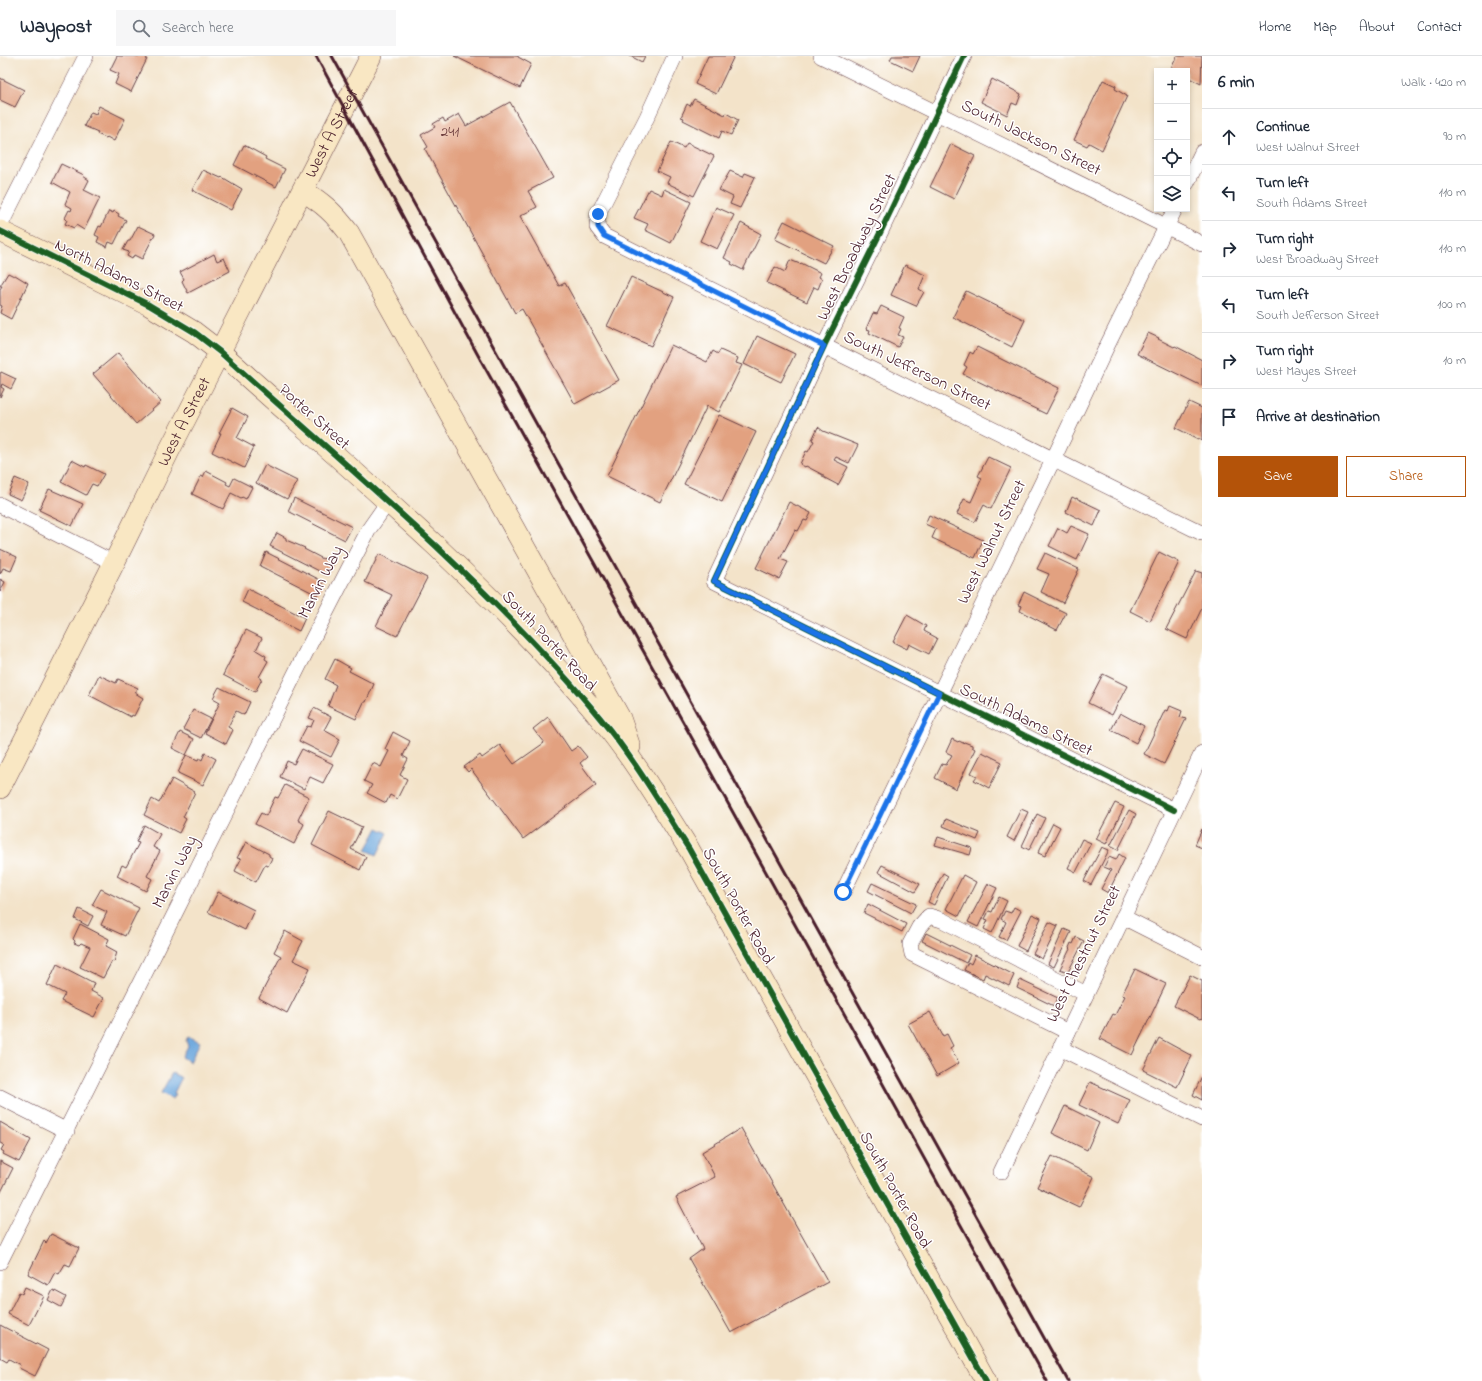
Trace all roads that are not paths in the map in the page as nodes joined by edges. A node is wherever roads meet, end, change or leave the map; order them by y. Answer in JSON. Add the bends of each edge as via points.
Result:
{"nodes":[{"id":1,"x":86,"y":56,"type":"edge"},
{"id":2,"x":371,"y":56,"type":"edge"},
{"id":3,"x":675,"y":56,"type":"edge"},
{"id":4,"x":821,"y":56,"type":"edge"},
{"id":5,"x":964,"y":56,"type":"edge"},
{"id":6,"x":937,"y":113,"type":"junction"},
{"id":7,"x":1202,"y":152,"type":"edge"},
{"id":8,"x":1190,"y":177,"type":"edge"},
{"id":9,"x":303,"y":191,"type":"junction"},
{"id":10,"x":1173,"y":212,"type":"edge"},
{"id":11,"x":0,"y":226,"type":"edge"},
{"id":12,"x":1166,"y":226,"type":"junction"},
{"id":13,"x":0,"y":231,"type":"edge"},
{"id":14,"x":1202,"y":244,"type":"edge"},
{"id":15,"x":824,"y":346,"type":"junction"},
{"id":16,"x":220,"y":352,"type":"junction"},
{"id":17,"x":1053,"y":460,"type":"junction"},
{"id":18,"x":388,"y":502,"type":"junction"},
{"id":19,"x":0,"y":505,"type":"edge"},
{"id":20,"x":1202,"y":533,"type":"edge"},
{"id":21,"x":114,"y":563,"type":"junction"},
{"id":22,"x":714,"y":581,"type":"joint"},
{"id":23,"x":939,"y":693,"type":"junction"},
{"id":24,"x":1201,"y":759,"type":"edge"},
{"id":25,"x":635,"y":765,"type":"junction"},
{"id":26,"x":0,"y":788,"type":"edge"},
{"id":27,"x":1174,"y":810,"type":"junction"},
{"id":28,"x":843,"y":892,"type":"dead end"},
{"id":29,"x":1123,"y":917,"type":"junction"},
{"id":30,"x":1202,"y":957,"type":"edge"},
{"id":31,"x":1086,"y":994,"type":"junction"},
{"id":32,"x":1068,"y":1032,"type":"junction"},
{"id":33,"x":1060,"y":1048,"type":"junction"},
{"id":34,"x":0,"y":1097,"type":"edge"},
{"id":35,"x":1202,"y":1119,"type":"edge"},
{"id":36,"x":67,"y":1131,"type":"junction"},
{"id":37,"x":1000,"y":1172,"type":"dead end"},
{"id":38,"x":0,"y":1262,"type":"edge"},
{"id":39,"x":986,"y":1381,"type":"edge"}],
"edges":[{"from":1,"to":11,"type":"street"},
{"from":2,"to":9,"type":"street","name":"West A Street"},
{"from":3,"to":15,"type":"street","name":"South Jefferson Street","via":[[598,214],[598,227],[604,236]]},
{"from":4,"to":6,"type":"street","name":"South Jackson Street"},
{"from":5,"to":6,"type":"street","name":"West Broadway Street"},
{"from":6,"to":12,"type":"street","name":"South Jackson Street"},
{"from":6,"to":15,"type":"street","name":"West Broadway Street"},
{"from":7,"to":8,"type":"street"},
{"from":9,"to":16,"type":"street","name":"West A Street"},
{"from":9,"to":25,"type":"street","via":[[322,203],[338,218],[348,233],[620,718]]},
{"from":10,"to":12,"type":"street","name":"West Walnut Street"},
{"from":12,"to":14,"type":"street","name":"South Jackson Street"},
{"from":12,"to":17,"type":"street","name":"West Walnut Street"},
{"from":13,"to":16,"type":"street","name":"North Adams Street","via":[[149,305],[194,332]]},
{"from":15,"to":17,"type":"street","name":"South Jefferson Street"},
{"from":15,"to":22,"type":"street","name":"West Broadway Street"},
{"from":16,"to":18,"type":"street","name":"Porter Street"},
{"from":16,"to":21,"type":"street","name":"West A Street"},
{"from":17,"to":20,"type":"street","name":"South Jefferson Street"},
{"from":17,"to":23,"type":"street","name":"West Walnut Street"},
{"from":18,"to":25,"type":"street","name":"South Porter Road","via":[[485,593],[540,649],[601,718]]},
{"from":18,"to":36,"type":"street","name":"Marvin Way","via":[[369,530],[316,633]]},
{"from":19,"to":21,"type":"street"},
{"from":21,"to":26,"type":"street","name":"West A Street"},
{"from":22,"to":23,"type":"street","name":"South Adams Street"},
{"from":23,"to":27,"type":"street","name":"South Adams Street"},
{"from":23,"to":28,"type":"street","name":"West Walnut Street"},
{"from":24,"to":27,"type":"street","name":"West Chestnut Street"},
{"from":25,"to":39,"type":"street","name":"South Porter Road","via":[[690,849]]},
{"from":27,"to":29,"type":"street","name":"West Chestnut Street"},
{"from":29,"to":30,"type":"street"},
{"from":29,"to":31,"type":"street","name":"West Chestnut Street"},
{"from":31,"to":32,"type":"street","name":"West Chestnut Street"},
{"from":31,"to":32,"type":"street","via":[[942,920],[928,916],[918,927],[910,944],[912,954]]},
{"from":32,"to":33,"type":"street","name":"West Chestnut Street"},
{"from":33,"to":35,"type":"street"},
{"from":33,"to":37,"type":"street","name":"West Chestnut Street"},
{"from":34,"to":36,"type":"street"},
{"from":36,"to":38,"type":"street","name":"Marvin Way"}]}
